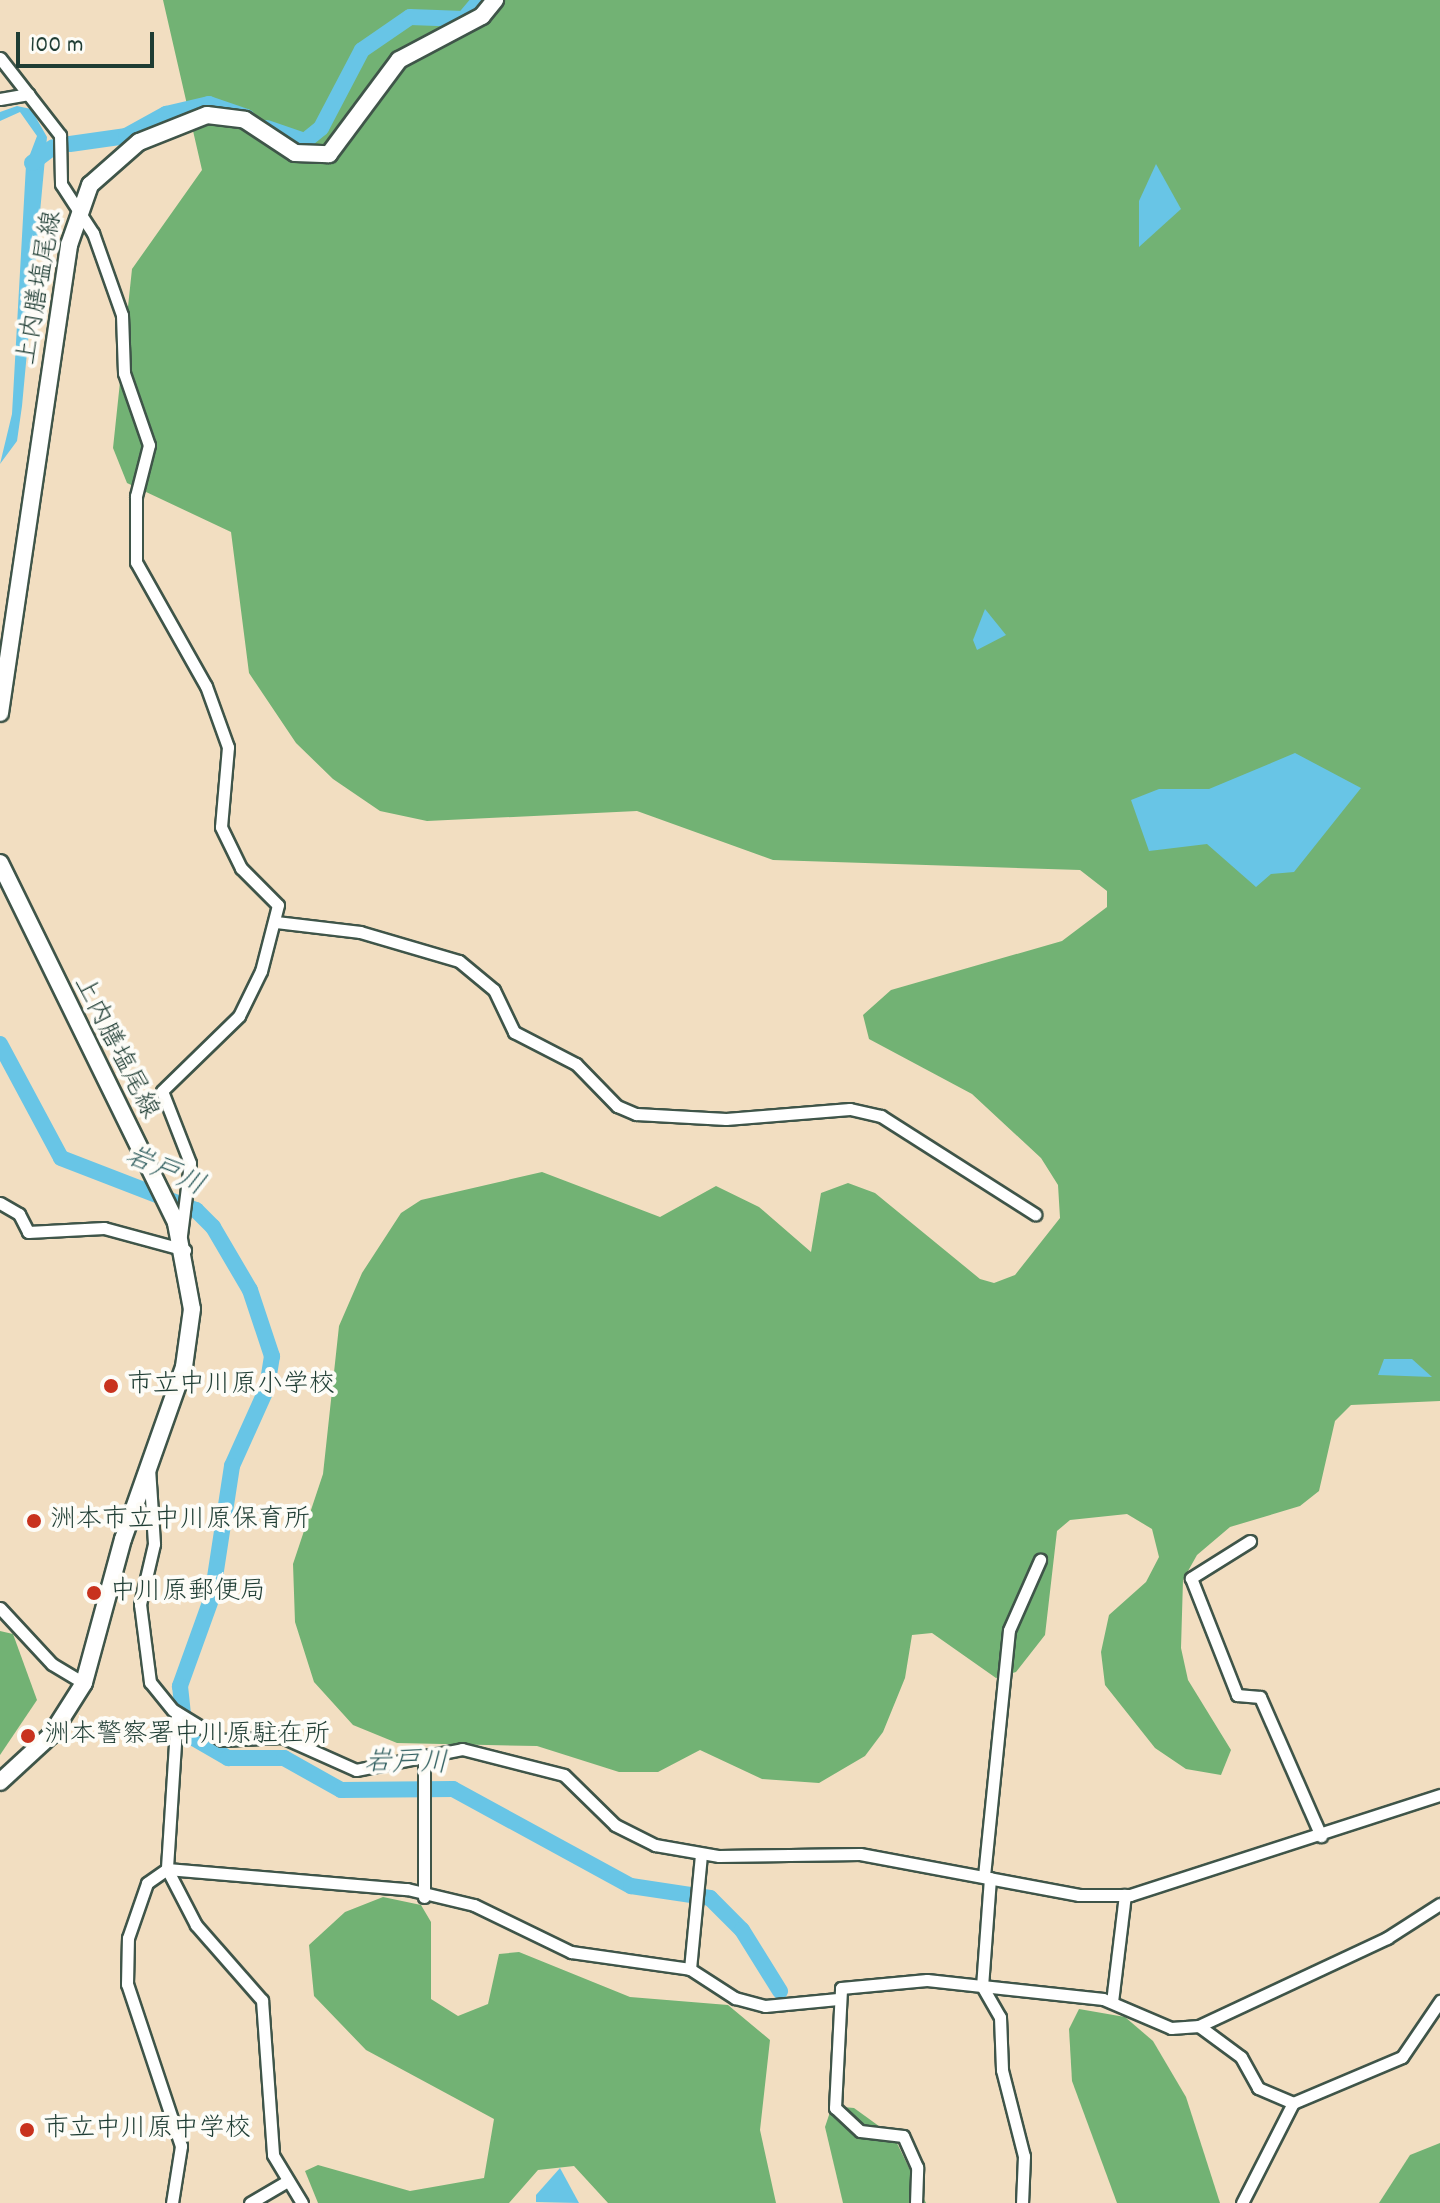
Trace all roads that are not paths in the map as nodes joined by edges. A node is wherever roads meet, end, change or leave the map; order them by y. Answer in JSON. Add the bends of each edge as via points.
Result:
{"nodes":[{"id":1,"x":495,"y":0,"type":"edge"},
{"id":2,"x":0,"y":58,"type":"edge"},
{"id":3,"x":29,"y":94,"type":"junction"},
{"id":4,"x":0,"y":99,"type":"edge"},
{"id":5,"x":76,"y":215,"type":"junction"},
{"id":6,"x":0,"y":713,"type":"edge"},
{"id":7,"x":0,"y":863,"type":"edge"},
{"id":8,"x":276,"y":922,"type":"junction"},
{"id":9,"x":0,"y":1203,"type":"edge"},
{"id":10,"x":182,"y":1207,"type":"junction"},
{"id":11,"x":1035,"y":1214,"type":"dead end"},
{"id":12,"x":183,"y":1243,"type":"junction"},
{"id":13,"x":148,"y":1466,"type":"junction"},
{"id":14,"x":1250,"y":1541,"type":"dead end"},
{"id":15,"x":1040,"y":1560,"type":"dead end"},
{"id":16,"x":0,"y":1608,"type":"edge"},
{"id":17,"x":84,"y":1683,"type":"junction"},
{"id":18,"x":177,"y":1713,"type":"junction"},
{"id":19,"x":424,"y":1755,"type":"junction"},
{"id":20,"x":0,"y":1782,"type":"edge"},
{"id":21,"x":1440,"y":1795,"type":"edge"},
{"id":22,"x":1321,"y":1836,"type":"junction"},
{"id":23,"x":701,"y":1855,"type":"junction"},
{"id":24,"x":167,"y":1869,"type":"junction"},
{"id":25,"x":987,"y":1877,"type":"junction"},
{"id":26,"x":1125,"y":1895,"type":"junction"},
{"id":27,"x":424,"y":1897,"type":"junction"},
{"id":28,"x":1440,"y":1904,"type":"edge"},
{"id":29,"x":690,"y":1969,"type":"junction"},
{"id":30,"x":982,"y":1986,"type":"junction"},
{"id":31,"x":838,"y":1999,"type":"junction"},
{"id":32,"x":1440,"y":2001,"type":"edge"},
{"id":33,"x":1112,"y":2002,"type":"junction"},
{"id":34,"x":1199,"y":2026,"type":"junction"},
{"id":35,"x":1293,"y":2103,"type":"junction"},
{"id":36,"x":286,"y":2182,"type":"junction"},
{"id":37,"x":172,"y":2203,"type":"edge"},
{"id":38,"x":250,"y":2203,"type":"edge"},
{"id":39,"x":302,"y":2203,"type":"edge"},
{"id":40,"x":916,"y":2203,"type":"edge"},
{"id":41,"x":1022,"y":2203,"type":"edge"},
{"id":42,"x":1242,"y":2203,"type":"edge"}],
"edges":[{"from":1,"to":5,"type":"main road","name":"上内膳塩尾線","via":[[482,16],[399,60],[329,154],[295,153],[245,120],[207,115],[119,155]]},
{"from":2,"to":3,"type":"street"},
{"from":3,"to":4,"type":"street"},
{"from":3,"to":5,"type":"street","via":[[60,135],[61,184]]},
{"from":5,"to":6,"type":"main road","name":"上内膳塩尾線"},
{"from":5,"to":8,"type":"street","via":[[93,233],[122,315],[124,373],[149,445],[136,496],[136,562],[206,686],[230,761],[221,827],[241,868],[275,898]]},
{"from":7,"to":10,"type":"main road","name":"上内膳塩尾線","via":[[158,1186]]},
{"from":8,"to":10,"type":"street","via":[[239,1016],[162,1091],[190,1163]]},
{"from":8,"to":11,"type":"street","via":[[360,932],[459,961],[494,990],[514,1032],[576,1064],[626,1110],[657,1119],[828,1109],[881,1116]]},
{"from":9,"to":12,"type":"street","via":[[19,1214],[28,1232],[104,1228]]},
{"from":10,"to":12,"type":"main road","name":"上内膳塩尾線"},
{"from":12,"to":13,"type":"main road","name":"上内膳塩尾線","via":[[188,1352]]},
{"from":13,"to":17,"type":"main road","name":"上内膳塩尾線"},
{"from":13,"to":18,"type":"street","via":[[154,1544],[140,1604],[150,1682]]},
{"from":14,"to":22,"type":"street","via":[[1191,1578],[1237,1695],[1260,1697]]},
{"from":15,"to":25,"type":"street","via":[[1009,1630]]},
{"from":16,"to":17,"type":"street","via":[[52,1664]]},
{"from":17,"to":20,"type":"main road","name":"上内膳塩尾線","via":[[51,1735]]},
{"from":18,"to":19,"type":"street","via":[[222,1740],[282,1737],[356,1770]]},
{"from":18,"to":24,"type":"street"},
{"from":19,"to":23,"type":"street","via":[[462,1749],[544,1767],[577,1783],[630,1836]]},
{"from":19,"to":27,"type":"street"},
{"from":21,"to":22,"type":"street"},
{"from":22,"to":26,"type":"street"},
{"from":23,"to":25,"type":"street","via":[[860,1854]]},
{"from":23,"to":29,"type":"street"},
{"from":24,"to":27,"type":"street"},
{"from":24,"to":36,"type":"street","via":[[196,1925],[267,2013],[273,2155]]},
{"from":24,"to":37,"type":"street","via":[[147,1883],[132,1924],[127,1984],[181,2146]]},
{"from":25,"to":26,"type":"street","via":[[1079,1895]]},
{"from":25,"to":30,"type":"street"},
{"from":26,"to":33,"type":"street"},
{"from":27,"to":29,"type":"street","via":[[474,1905],[571,1952]]},
{"from":28,"to":34,"type":"street","via":[[1387,1938]]},
{"from":29,"to":31,"type":"street","via":[[735,1998],[765,2006]]},
{"from":30,"to":31,"type":"street","via":[[865,1983],[841,1988]]},
{"from":30,"to":33,"type":"street"},
{"from":30,"to":41,"type":"street","via":[[1000,2017],[1002,2070],[1024,2156]]},
{"from":31,"to":40,"type":"street","via":[[835,2108],[860,2131],[903,2136],[917,2167]]},
{"from":32,"to":35,"type":"street","via":[[1402,2057]]},
{"from":33,"to":34,"type":"street","via":[[1171,2028]]},
{"from":34,"to":35,"type":"street","via":[[1241,2057],[1258,2088]]},
{"from":35,"to":42,"type":"street"},
{"from":36,"to":38,"type":"street"},
{"from":36,"to":39,"type":"street"}]}
